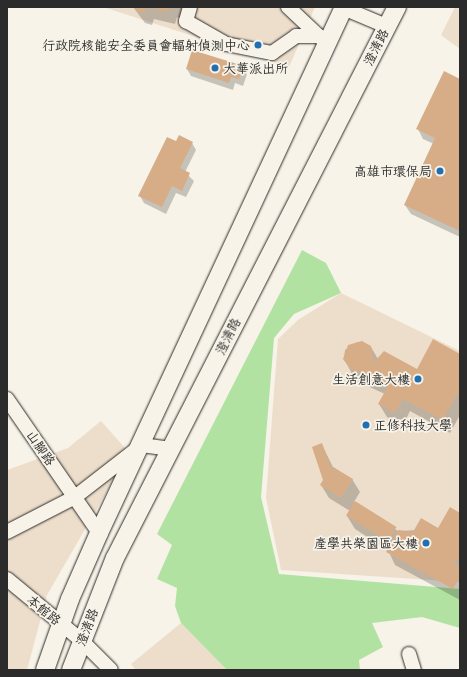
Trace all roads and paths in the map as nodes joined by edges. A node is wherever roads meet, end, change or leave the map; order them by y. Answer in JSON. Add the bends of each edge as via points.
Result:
{"nodes":[{"id":1,"x":190,"y":7,"type":"edge"},
{"id":2,"x":288,"y":7,"type":"edge"},
{"id":3,"x":343,"y":7,"type":"edge"},
{"id":4,"x":397,"y":7,"type":"edge"},
{"id":5,"x":386,"y":26,"type":"junction"},
{"id":6,"x":323,"y":40,"type":"junction"},
{"id":7,"x":7,"y":399,"type":"edge"},
{"id":8,"x":142,"y":445,"type":"junction"},
{"id":9,"x":171,"y":449,"type":"junction"},
{"id":10,"x":75,"y":497,"type":"junction"},
{"id":11,"x":7,"y":532,"type":"edge"},
{"id":12,"x":99,"y":533,"type":"junction"},
{"id":13,"x":7,"y":579,"type":"edge"},
{"id":14,"x":61,"y":623,"type":"junction"},
{"id":15,"x":81,"y":640,"type":"junction"},
{"id":16,"x":409,"y":654,"type":"dead end"},
{"id":17,"x":45,"y":670,"type":"edge"},
{"id":18,"x":71,"y":670,"type":"edge"},
{"id":19,"x":111,"y":670,"type":"edge"},
{"id":20,"x":414,"y":670,"type":"edge"}],
"edges":[{"from":1,"to":6,"type":"street","via":[[186,21],[226,44],[272,53],[296,36]]},
{"from":2,"to":6,"type":"street"},
{"from":3,"to":5,"type":"street"},
{"from":3,"to":6,"type":"main road","name":"澄清路"},
{"from":4,"to":5,"type":"main road","name":"澄清路"},
{"from":5,"to":9,"type":"main road","name":"澄清路"},
{"from":6,"to":8,"type":"main road","name":"澄清路"},
{"from":7,"to":10,"type":"street","name":"山腳路"},
{"from":8,"to":9,"type":"street"},
{"from":8,"to":10,"type":"street"},
{"from":8,"to":12,"type":"main road","name":"澄清路"},
{"from":9,"to":15,"type":"main road","name":"澄清路","via":[[115,558]]},
{"from":10,"to":11,"type":"street"},
{"from":10,"to":12,"type":"street","name":"山腳路"},
{"from":12,"to":14,"type":"main road","name":"澄清路"},
{"from":13,"to":14,"type":"street","name":"本館路"},
{"from":14,"to":15,"type":"street","name":"本館路"},
{"from":14,"to":17,"type":"main road","name":"澄清路"},
{"from":15,"to":18,"type":"main road","name":"澄清路"},
{"from":15,"to":19,"type":"street","name":"本館路"},
{"from":16,"to":20,"type":"street"}]}
